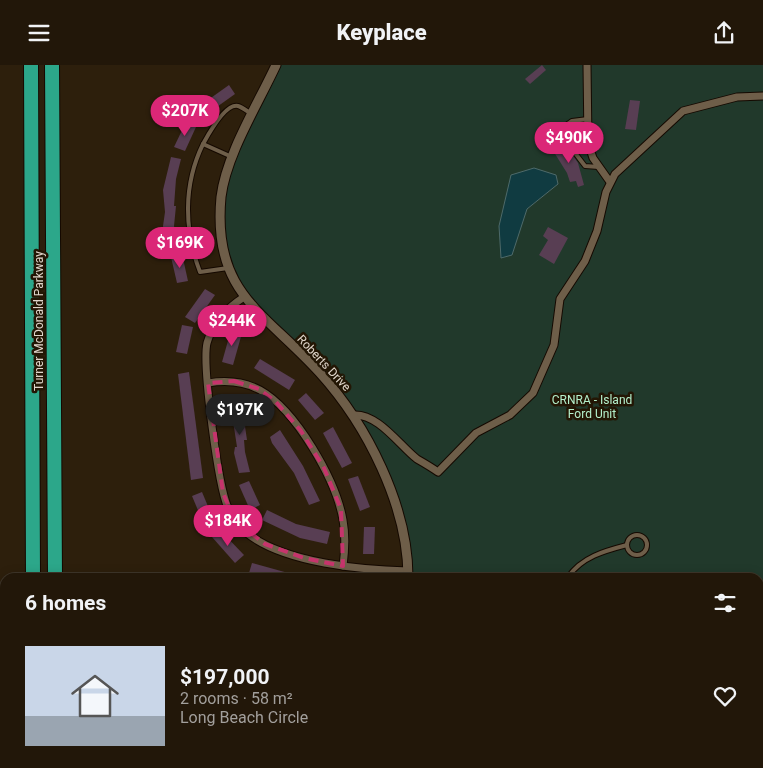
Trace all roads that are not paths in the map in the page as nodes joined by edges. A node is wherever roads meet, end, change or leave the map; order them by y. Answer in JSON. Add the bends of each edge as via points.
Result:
{"nodes":[{"id":1,"x":31,"y":65,"type":"edge"},
{"id":2,"x":52,"y":65,"type":"edge"},
{"id":3,"x":276,"y":65,"type":"edge"},
{"id":4,"x":587,"y":65,"type":"edge"},
{"id":5,"x":763,"y":96,"type":"edge"},
{"id":6,"x":253,"y":115,"type":"junction"},
{"id":7,"x":588,"y":119,"type":"junction"},
{"id":8,"x":203,"y":144,"type":"junction"},
{"id":9,"x":232,"y":157,"type":"junction"},
{"id":10,"x":599,"y":167,"type":"junction"},
{"id":11,"x":610,"y":182,"type":"junction"},
{"id":12,"x":229,"y":268,"type":"junction"},
{"id":13,"x":244,"y":297,"type":"junction"},
{"id":14,"x":208,"y":383,"type":"junction"},
{"id":15,"x":352,"y":415,"type":"junction"},
{"id":16,"x":627,"y":545,"type":"junction"},
{"id":17,"x":343,"y":566,"type":"junction"},
{"id":18,"x":34,"y":573,"type":"edge"},
{"id":19,"x":55,"y":573,"type":"edge"},
{"id":20,"x":400,"y":573,"type":"edge"},
{"id":21,"x":408,"y":573,"type":"edge"},
{"id":22,"x":571,"y":573,"type":"edge"}],
"edges":[{"from":1,"to":18,"type":"highway","name":"Turner McDonald Parkway"},
{"from":2,"to":19,"type":"highway","name":"Turner McDonald Parkway"},
{"from":3,"to":6,"type":"street","name":"Roberts Drive"},
{"from":4,"to":7,"type":"street"},
{"from":5,"to":11,"type":"street","via":[[737,97],[683,111],[620,167]]},
{"from":6,"to":8,"type":"lane","via":[[233,106],[213,124]]},
{"from":6,"to":9,"type":"street","name":"Roberts Drive"},
{"from":7,"to":10,"type":"street","via":[[588,143]]},
{"from":7,"to":10,"type":"lane","via":[[572,121],[562,128],[585,166]]},
{"from":8,"to":9,"type":"lane"},
{"from":8,"to":12,"type":"lane","via":[[195,161],[188,194],[193,253],[200,272]]},
{"from":9,"to":12,"type":"street","name":"Roberts Drive","via":[[222,196],[220,224]]},
{"from":10,"to":11,"type":"street"},
{"from":11,"to":15,"type":"street","via":[[586,261],[560,299],[556,335],[543,374],[533,393],[518,409],[476,433],[438,472],[417,459],[373,420]]},
{"from":12,"to":13,"type":"street","name":"Roberts Drive"},
{"from":13,"to":14,"type":"street","via":[[224,312],[211,333],[205,356]]},
{"from":13,"to":15,"type":"street","name":"Roberts Drive","via":[[320,372]]},
{"from":14,"to":17,"type":"street","via":[[234,381],[259,389],[276,402],[301,431],[324,468],[341,509],[345,537]]},
{"from":14,"to":17,"type":"street","via":[[223,493],[236,521],[265,545]]},
{"from":15,"to":21,"type":"street","name":"Roberts Drive","via":[[374,452],[391,491],[402,532]]},
{"from":16,"to":16,"type":"lane","via":[[629,539],[637,534],[644,536],[648,545],[639,555],[629,551]]},
{"from":16,"to":22,"type":"lane","via":[[601,552],[576,566]]},
{"from":17,"to":20,"type":"street"}]}
